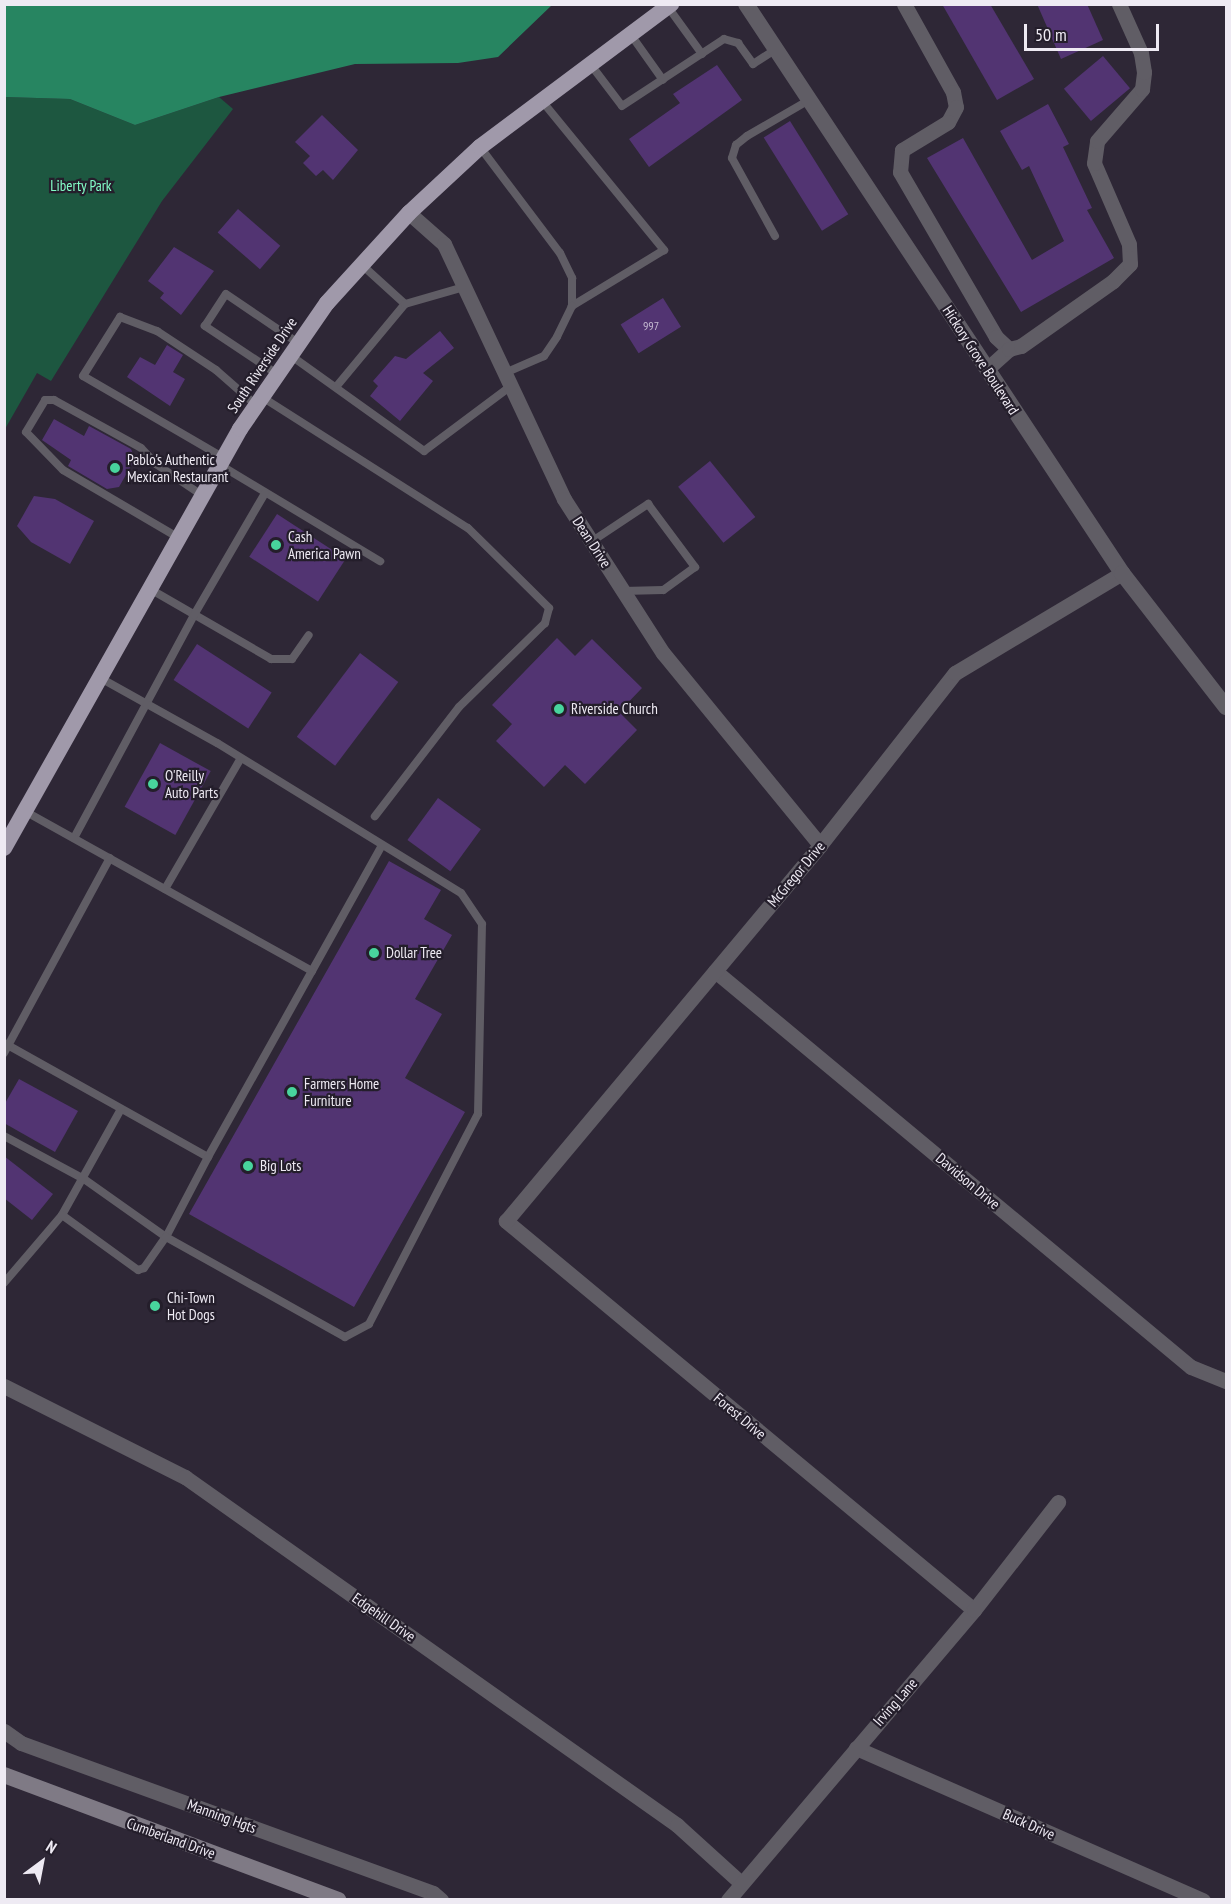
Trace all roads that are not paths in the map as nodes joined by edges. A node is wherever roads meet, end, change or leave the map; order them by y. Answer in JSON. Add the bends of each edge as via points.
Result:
{"nodes":[{"id":1,"x":746,"y":4,"type":"edge"},
{"id":2,"x":904,"y":4,"type":"edge"},
{"id":3,"x":1119,"y":4,"type":"edge"},
{"id":4,"x":670,"y":6,"type":"edge"},
{"id":5,"x":631,"y":35,"type":"junction"},
{"id":6,"x":776,"y":49,"type":"junction"},
{"id":7,"x":702,"y":54,"type":"junction"},
{"id":8,"x":591,"y":65,"type":"junction"},
{"id":9,"x":663,"y":80,"type":"junction"},
{"id":10,"x":809,"y":100,"type":"junction"},
{"id":11,"x":543,"y":101,"type":"junction"},
{"id":12,"x":480,"y":147,"type":"junction"},
{"id":13,"x":409,"y":213,"type":"junction"},
{"id":14,"x":775,"y":236,"type":"dead end"},
{"id":15,"x":362,"y":265,"type":"junction"},
{"id":16,"x":464,"y":287,"type":"junction"},
{"id":17,"x":405,"y":304,"type":"junction"},
{"id":18,"x":572,"y":306,"type":"junction"},
{"id":19,"x":1009,"y":348,"type":"junction"},
{"id":20,"x":294,"y":349,"type":"junction"},
{"id":21,"x":987,"y":369,"type":"junction"},
{"id":22,"x":277,"y":374,"type":"junction"},
{"id":23,"x":508,"y":380,"type":"junction"},
{"id":24,"x":336,"y":387,"type":"junction"},
{"id":25,"x":259,"y":401,"type":"junction"},
{"id":26,"x":222,"y":462,"type":"junction"},
{"id":27,"x":266,"y":493,"type":"junction"},
{"id":28,"x":203,"y":496,"type":"junction"},
{"id":29,"x":179,"y":538,"type":"junction"},
{"id":30,"x":591,"y":542,"type":"junction"},
{"id":31,"x":380,"y":561,"type":"dead end"},
{"id":32,"x":1122,"y":573,"type":"junction"},
{"id":33,"x":150,"y":589,"type":"junction"},
{"id":34,"x":623,"y":591,"type":"junction"},
{"id":35,"x":194,"y":615,"type":"junction"},
{"id":36,"x":309,"y":634,"type":"dead end"},
{"id":37,"x":100,"y":678,"type":"junction"},
{"id":38,"x":146,"y":705,"type":"junction"},
{"id":39,"x":1227,"y":707,"type":"edge"},
{"id":40,"x":241,"y":758,"type":"junction"},
{"id":41,"x":25,"y":811,"type":"junction"},
{"id":42,"x":375,"y":816,"type":"dead end"},
{"id":43,"x":74,"y":838,"type":"junction"},
{"id":44,"x":382,"y":845,"type":"junction"},
{"id":45,"x":820,"y":845,"type":"junction"},
{"id":46,"x":4,"y":848,"type":"edge"},
{"id":47,"x":110,"y":858,"type":"junction"},
{"id":48,"x":165,"y":889,"type":"junction"},
{"id":49,"x":312,"y":971,"type":"junction"},
{"id":50,"x":715,"y":971,"type":"junction"},
{"id":51,"x":6,"y":1047,"type":"edge"},
{"id":52,"x":121,"y":1109,"type":"junction"},
{"id":53,"x":4,"y":1136,"type":"edge"},
{"id":54,"x":208,"y":1157,"type":"junction"},
{"id":55,"x":84,"y":1179,"type":"junction"},
{"id":56,"x":62,"y":1215,"type":"junction"},
{"id":57,"x":506,"y":1221,"type":"joint"},
{"id":58,"x":166,"y":1237,"type":"junction"},
{"id":59,"x":4,"y":1283,"type":"edge"},
{"id":60,"x":1227,"y":1381,"type":"edge"},
{"id":61,"x":4,"y":1386,"type":"edge"},
{"id":62,"x":1058,"y":1502,"type":"dead end"},
{"id":63,"x":975,"y":1610,"type":"junction"},
{"id":64,"x":4,"y":1731,"type":"edge"},
{"id":65,"x":856,"y":1748,"type":"junction"},
{"id":66,"x":4,"y":1775,"type":"edge"},
{"id":67,"x":741,"y":1883,"type":"junction"},
{"id":68,"x":338,"y":1899,"type":"edge"},
{"id":69,"x":441,"y":1899,"type":"edge"},
{"id":70,"x":728,"y":1899,"type":"edge"},
{"id":71,"x":1203,"y":1899,"type":"edge"}],
"edges":[{"from":1,"to":6,"type":"street","name":"Hickory Grove Boulevard"},
{"from":2,"to":19,"type":"street","via":[[953,92],[956,107],[948,122],[902,150],[900,172],[996,337]]},
{"from":3,"to":19,"type":"street","via":[[1141,53],[1142,89],[1097,141],[1094,163],[1130,244],[1130,264],[1113,281],[1021,346]]},
{"from":4,"to":5,"type":"highway","name":"South Riverside Drive"},
{"from":4,"to":7,"type":"lane"},
{"from":5,"to":8,"type":"highway","name":"South Riverside Drive"},
{"from":5,"to":9,"type":"lane"},
{"from":6,"to":7,"type":"lane","via":[[753,64],[738,43],[724,39]]},
{"from":6,"to":10,"type":"street","name":"Hickory Grove Boulevard"},
{"from":7,"to":9,"type":"lane"},
{"from":8,"to":9,"type":"lane","via":[[622,106]]},
{"from":8,"to":11,"type":"highway","name":"South Riverside Drive"},
{"from":10,"to":14,"type":"lane","via":[[747,136],[736,146],[732,158]]},
{"from":10,"to":21,"type":"street","name":"Hickory Grove Boulevard"},
{"from":11,"to":12,"type":"highway","name":"South Riverside Drive"},
{"from":11,"to":18,"type":"lane","via":[[664,250]]},
{"from":12,"to":13,"type":"highway","name":"South Riverside Drive"},
{"from":12,"to":18,"type":"lane","via":[[560,253],[572,278]]},
{"from":13,"to":15,"type":"highway","name":"South Riverside Drive"},
{"from":13,"to":16,"type":"street","name":"Dean Drive","via":[[444,244]]},
{"from":15,"to":17,"type":"lane"},
{"from":15,"to":20,"type":"highway","name":"South Riverside Drive"},
{"from":16,"to":17,"type":"lane"},
{"from":16,"to":23,"type":"street","name":"Dean Drive"},
{"from":17,"to":24,"type":"lane"},
{"from":18,"to":23,"type":"lane","via":[[568,321],[544,356]]},
{"from":19,"to":21,"type":"street"},
{"from":20,"to":22,"type":"highway","name":"South Riverside Drive"},
{"from":20,"to":22,"type":"lane","via":[[226,294],[205,326]]},
{"from":20,"to":24,"type":"lane"},
{"from":21,"to":32,"type":"street","name":"Hickory Grove Boulevard"},
{"from":22,"to":25,"type":"highway","name":"South Riverside Drive"},
{"from":23,"to":24,"type":"lane","via":[[424,451],[391,431]]},
{"from":23,"to":30,"type":"street","name":"Dean Drive","via":[[564,499]]},
{"from":25,"to":26,"type":"highway","name":"South Riverside Drive"},
{"from":25,"to":26,"type":"lane","via":[[157,331],[120,317],[82,376]]},
{"from":25,"to":42,"type":"lane","via":[[468,528],[549,608],[545,623],[459,707]]},
{"from":26,"to":27,"type":"lane"},
{"from":26,"to":28,"type":"highway","name":"South Riverside Drive"},
{"from":27,"to":31,"type":"lane"},
{"from":27,"to":35,"type":"lane"},
{"from":28,"to":29,"type":"highway","name":"South Riverside Drive"},
{"from":28,"to":29,"type":"lane","via":[[156,464],[141,448],[54,400],[45,400],[26,432],[63,470]]},
{"from":29,"to":33,"type":"highway","name":"South Riverside Drive"},
{"from":30,"to":34,"type":"street","name":"Dean Drive"},
{"from":30,"to":34,"type":"lane","via":[[648,504],[695,567],[663,590]]},
{"from":32,"to":39,"type":"street","name":"Hickory Grove Boulevard"},
{"from":32,"to":45,"type":"street","name":"McGregor Drive","via":[[955,673]]},
{"from":33,"to":35,"type":"lane"},
{"from":33,"to":37,"type":"highway","name":"South Riverside Drive"},
{"from":34,"to":45,"type":"street","name":"Dean Drive","via":[[663,653]]},
{"from":35,"to":36,"type":"lane","via":[[271,659],[292,658]]},
{"from":35,"to":38,"type":"lane"},
{"from":37,"to":38,"type":"lane"},
{"from":37,"to":41,"type":"highway","name":"South Riverside Drive"},
{"from":38,"to":40,"type":"lane"},
{"from":38,"to":43,"type":"lane"},
{"from":40,"to":44,"type":"lane"},
{"from":40,"to":48,"type":"lane"},
{"from":41,"to":43,"type":"lane"},
{"from":41,"to":46,"type":"highway","name":"South Riverside Drive"},
{"from":43,"to":47,"type":"lane"},
{"from":44,"to":49,"type":"lane"},
{"from":44,"to":58,"type":"lane","via":[[461,893],[482,924],[478,1114],[369,1324],[345,1337]]},
{"from":45,"to":50,"type":"street","name":"McGregor Drive"},
{"from":47,"to":48,"type":"lane"},
{"from":47,"to":51,"type":"lane"},
{"from":48,"to":49,"type":"lane"},
{"from":49,"to":54,"type":"lane"},
{"from":50,"to":57,"type":"street","name":"McGregor Drive"},
{"from":50,"to":60,"type":"street","name":"Davidson Drive","via":[[1191,1367]]},
{"from":51,"to":52,"type":"lane"},
{"from":52,"to":54,"type":"lane"},
{"from":52,"to":55,"type":"lane"},
{"from":53,"to":55,"type":"lane"},
{"from":54,"to":58,"type":"lane"},
{"from":55,"to":56,"type":"lane"},
{"from":55,"to":58,"type":"lane"},
{"from":56,"to":58,"type":"lane","via":[[138,1270],[144,1268]]},
{"from":56,"to":59,"type":"lane"},
{"from":57,"to":63,"type":"street","name":"Forest Drive"},
{"from":61,"to":67,"type":"street","name":"Edgehill Drive","via":[[185,1477],[677,1825]]},
{"from":62,"to":63,"type":"street","name":"Irving Lane"},
{"from":63,"to":65,"type":"street","name":"Irving Lane"},
{"from":64,"to":69,"type":"street","name":"Manning Hgts","via":[[21,1743]]},
{"from":65,"to":67,"type":"street","name":"Irving Lane"},
{"from":65,"to":71,"type":"street","name":"Buck Drive"},
{"from":66,"to":68,"type":"main road","name":"Cumberland Drive"},
{"from":67,"to":70,"type":"street","name":"Irving Lane"}]}
